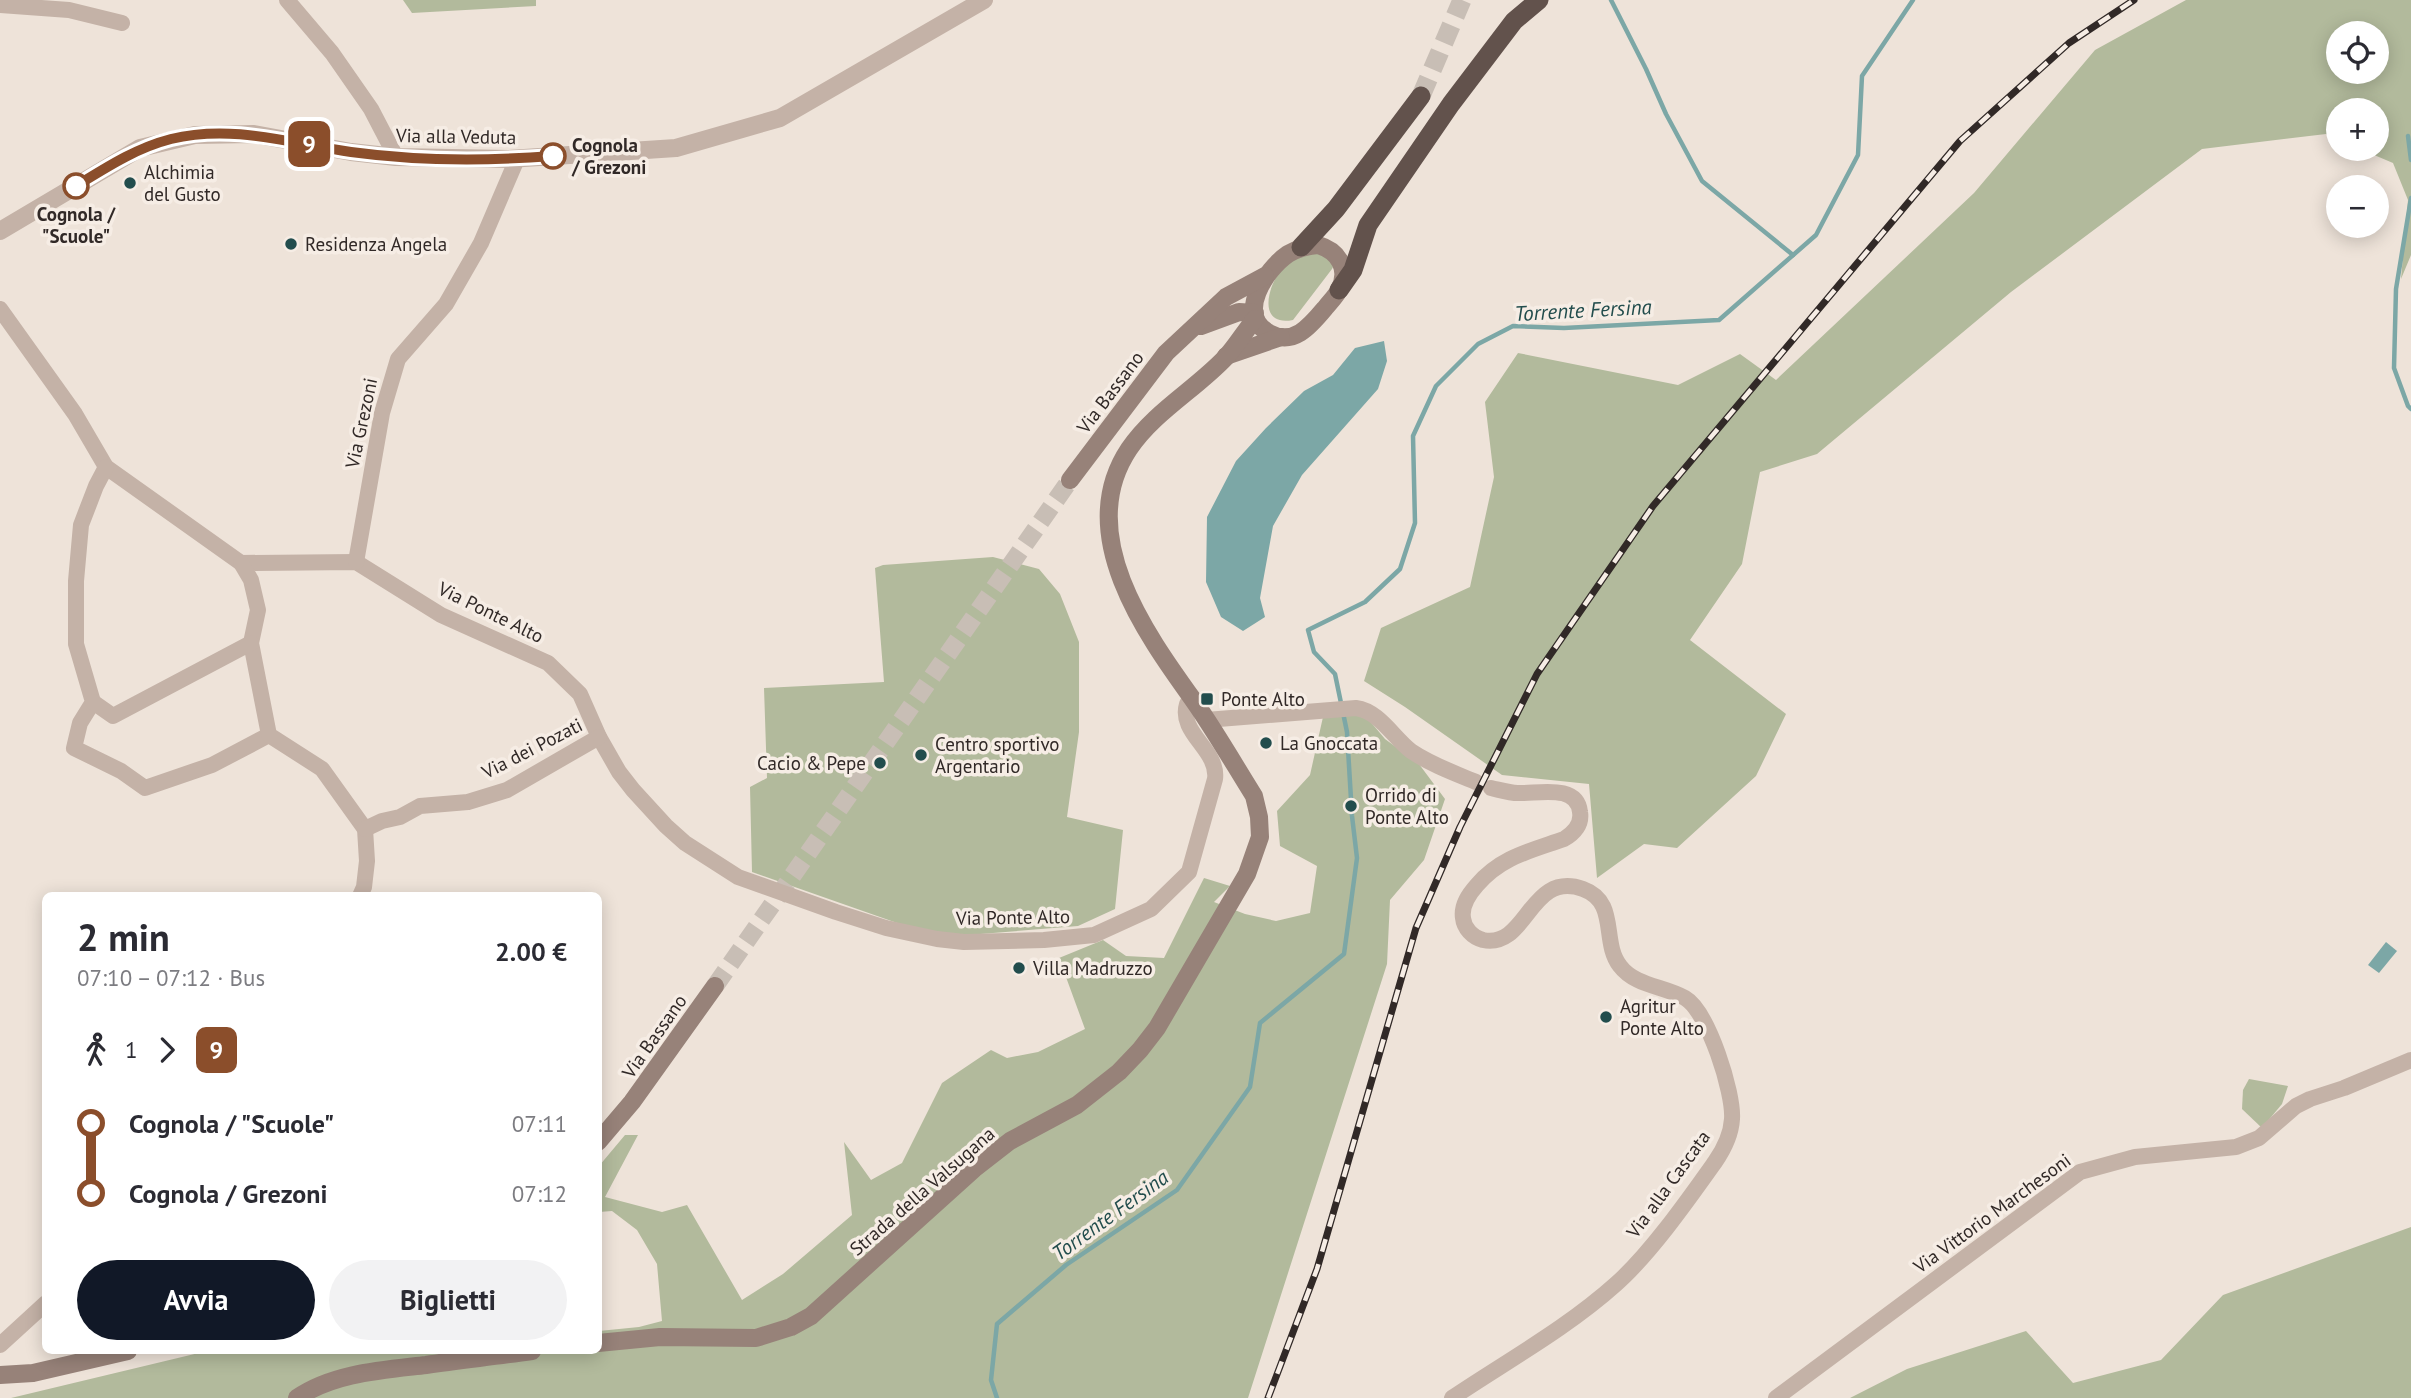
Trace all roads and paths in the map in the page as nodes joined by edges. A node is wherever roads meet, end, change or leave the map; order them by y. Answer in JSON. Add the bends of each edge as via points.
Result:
{"nodes":[{"id":1,"x":287,"y":0,"type":"edge"},
{"id":2,"x":984,"y":0,"type":"edge"},
{"id":3,"x":1539,"y":0,"type":"edge"},
{"id":4,"x":0,"y":5,"type":"edge"},
{"id":5,"x":122,"y":23,"type":"dead end"},
{"id":6,"x":1421,"y":96,"type":"tunnel mouth"},
{"id":7,"x":396,"y":157,"type":"junction"},
{"id":8,"x":517,"y":159,"type":"junction"},
{"id":9,"x":0,"y":231,"type":"edge"},
{"id":10,"x":1301,"y":247,"type":"junction"},
{"id":11,"x":1265,"y":276,"type":"junction"},
{"id":12,"x":1339,"y":290,"type":"junction"},
{"id":13,"x":0,"y":309,"type":"edge"},
{"id":14,"x":1255,"y":316,"type":"junction"},
{"id":15,"x":1188,"y":332,"type":"junction"},
{"id":16,"x":1280,"y":337,"type":"junction"},
{"id":17,"x":1226,"y":356,"type":"junction"},
{"id":18,"x":106,"y":467,"type":"junction"},
{"id":19,"x":1070,"y":480,"type":"tunnel mouth"},
{"id":20,"x":356,"y":562,"type":"junction"},
{"id":21,"x":240,"y":563,"type":"junction"},
{"id":22,"x":251,"y":643,"type":"junction"},
{"id":23,"x":1193,"y":700,"type":"junction"},
{"id":24,"x":93,"y":702,"type":"junction"},
{"id":25,"x":1206,"y":720,"type":"junction"},
{"id":26,"x":270,"y":735,"type":"junction"},
{"id":27,"x":599,"y":737,"type":"junction"},
{"id":28,"x":365,"y":829,"type":"junction"},
{"id":29,"x":362,"y":892,"type":"edge"},
{"id":30,"x":715,"y":986,"type":"tunnel mouth"},
{"id":31,"x":2411,"y":1060,"type":"edge"},
{"id":32,"x":602,"y":1137,"type":"edge"},
{"id":33,"x":42,"y":1307,"type":"edge"},
{"id":34,"x":602,"y":1343,"type":"edge"},
{"id":35,"x":0,"y":1345,"type":"edge"},
{"id":36,"x":115,"y":1354,"type":"edge"},
{"id":37,"x":509,"y":1354,"type":"edge"},
{"id":38,"x":0,"y":1375,"type":"edge"},
{"id":39,"x":297,"y":1398,"type":"edge"},
{"id":40,"x":1452,"y":1398,"type":"edge"},
{"id":41,"x":1776,"y":1398,"type":"edge"}],
"edges":[{"from":1,"to":7,"type":"street","via":[[371,109]]},
{"from":2,"to":8,"type":"street","name":"Via alla Veduta","via":[[780,118],[676,148]]},
{"from":3,"to":12,"type":"highway","via":[[1514,21],[1451,104],[1368,225],[1353,270]]},
{"from":4,"to":5,"type":"street","via":[[69,10]]},
{"from":6,"to":10,"type":"highway","via":[[1336,209]]},
{"from":7,"to":8,"type":"street","name":"Via alla Veduta"},
{"from":7,"to":9,"type":"street","name":"Via alla Veduta","via":[[254,134],[172,139],[140,148]]},
{"from":8,"to":20,"type":"street","name":"Via Grezoni","via":[[481,243],[446,304],[398,359],[382,413]]},
{"from":10,"to":11,"type":"main road"},
{"from":10,"to":12,"type":"main road","via":[[1322,246],[1340,259],[1344,272]]},
{"from":11,"to":14,"type":"main road","name":"Strada della Valsugana"},
{"from":11,"to":15,"type":"main road","name":"Via Bassano","via":[[1226,297]]},
{"from":12,"to":16,"type":"main road","name":"Strada della Valsugana","via":[[1309,328]]},
{"from":13,"to":18,"type":"street","via":[[75,414]]},
{"from":14,"to":15,"type":"main road","name":"Via Bassano","via":[[1239,312]]},
{"from":14,"to":16,"type":"main road","via":[[1259,326]]},
{"from":14,"to":17,"type":"main road","name":"Strada della Valsugana"},
{"from":15,"to":19,"type":"main road","name":"Via Bassano","via":[[1142,382]]},
{"from":16,"to":17,"type":"main road","name":"Strada della Valsugana"},
{"from":17,"to":23,"type":"main road","name":"Strada della Valsugana","via":[[1130,447],[1114,477],[1109,512],[1109,531],[1124,588]]},
{"from":18,"to":21,"type":"street"},
{"from":18,"to":24,"type":"street","via":[[81,524],[76,581],[76,644]]},
{"from":20,"to":21,"type":"street"},
{"from":20,"to":27,"type":"street","name":"Via Ponte Alto","via":[[441,615],[548,663],[580,694]]},
{"from":21,"to":22,"type":"street","via":[[251,580],[258,610]]},
{"from":22,"to":24,"type":"street","via":[[113,716]]},
{"from":22,"to":26,"type":"street"},
{"from":23,"to":25,"type":"main road","name":"Strada della Valsugana"},
{"from":23,"to":27,"type":"street","name":"Via Ponte Alto","via":[[1187,704],[1185,720],[1216,772],[1189,872],[1151,909],[1094,935],[1044,940],[964,942],[925,937],[738,877],[666,826],[619,772]]},
{"from":24,"to":26,"type":"street","via":[[80,723],[74,748],[121,771],[145,789],[212,765]]},
{"from":25,"to":34,"type":"main road","name":"Strada della Valsugana","via":[[1254,796],[1260,838],[1247,874],[1157,1028],[1119,1072],[1077,1105],[1010,1141],[811,1316],[791,1327],[756,1338]]},
{"from":25,"to":40,"type":"street","name":"Via alla Cascata","via":[[1367,709],[1413,752],[1458,775],[1510,792],[1568,794],[1578,804],[1580,821],[1572,834],[1508,859],[1488,873],[1470,893],[1462,914],[1464,923],[1478,939],[1500,939],[1516,927],[1542,894],[1559,887],[1580,888],[1594,895],[1606,910],[1612,951],[1623,970],[1686,998],[1700,1014],[1729,1090],[1731,1132],[1724,1148],[1619,1282],[1582,1313]]},
{"from":26,"to":28,"type":"street","via":[[322,769]]},
{"from":27,"to":28,"type":"street","name":"Via dei Pozati","via":[[507,790],[468,802],[420,806]]},
{"from":28,"to":29,"type":"street","via":[[367,861]]},
{"from":30,"to":32,"type":"main road","name":"Via Bassano"},
{"from":31,"to":41,"type":"street","name":"Via Vittorio Marchesoni","via":[[2310,1098],[2259,1138],[2236,1147],[2134,1157],[2080,1172]]},
{"from":33,"to":35,"type":"street"},
{"from":36,"to":38,"type":"main road","via":[[33,1373]]},
{"from":37,"to":39,"type":"main road","via":[[369,1372],[331,1382]]}]}
